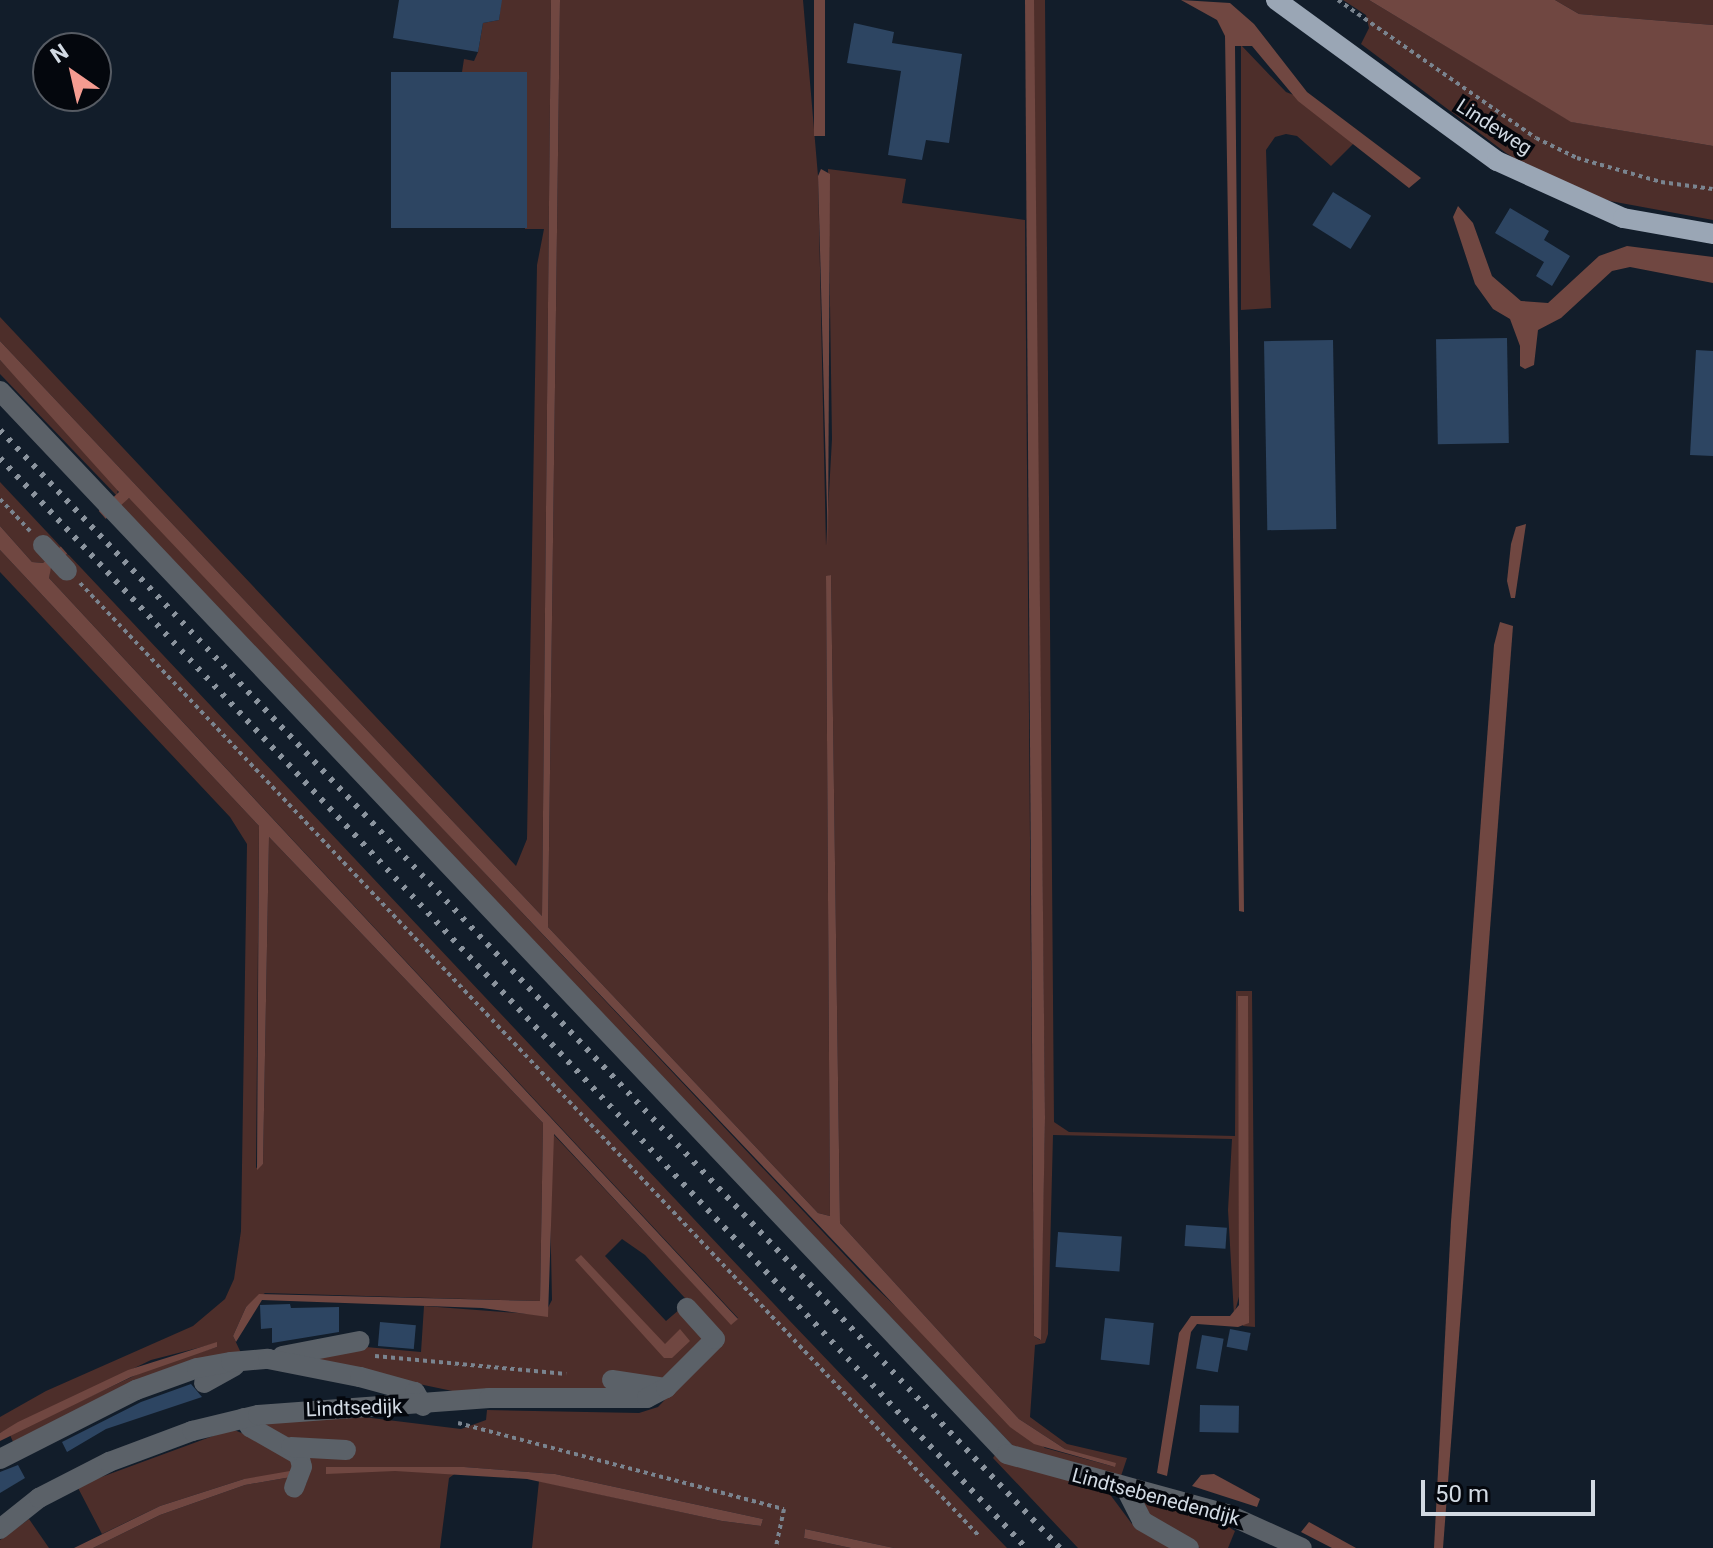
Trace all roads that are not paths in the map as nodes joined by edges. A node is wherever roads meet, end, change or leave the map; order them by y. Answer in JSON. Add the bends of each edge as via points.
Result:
{"nodes":[{"id":1,"x":1276,"y":0,"type":"edge"},
{"id":2,"x":1713,"y":234,"type":"edge"},
{"id":3,"x":0,"y":391,"type":"edge"},
{"id":4,"x":43,"y":545,"type":"road end"},
{"id":5,"x":67,"y":571,"type":"road end"},
{"id":6,"x":687,"y":1308,"type":"dead end"},
{"id":7,"x":349,"y":1345,"type":"road end"},
{"id":8,"x":268,"y":1359,"type":"junction"},
{"id":9,"x":242,"y":1361,"type":"junction"},
{"id":10,"x":612,"y":1380,"type":"dead end"},
{"id":11,"x":204,"y":1383,"type":"dead end"},
{"id":12,"x":666,"y":1388,"type":"junction"},
{"id":13,"x":423,"y":1406,"type":"junction"},
{"id":14,"x":244,"y":1418,"type":"junction"},
{"id":15,"x":291,"y":1447,"type":"junction"},
{"id":16,"x":346,"y":1450,"type":"dead end"},
{"id":17,"x":0,"y":1459,"type":"edge"},
{"id":18,"x":1125,"y":1487,"type":"junction"},
{"id":19,"x":294,"y":1488,"type":"dead end"},
{"id":20,"x":0,"y":1529,"type":"edge"},
{"id":21,"x":1189,"y":1548,"type":"edge"},
{"id":22,"x":1302,"y":1548,"type":"edge"}],
"edges":[{"from":1,"to":2,"type":"main road","name":"Lindeweg","via":[[1472,145],[1519,173],[1623,218]]},
{"from":3,"to":18,"type":"street","name":"Lindtsebenedendijk","via":[[1007,1454]]},
{"from":4,"to":5,"type":"street"},
{"from":6,"to":12,"type":"street","via":[[715,1339]]},
{"from":7,"to":8,"type":"street"},
{"from":8,"to":9,"type":"street","name":"Lindtsedijk"},
{"from":8,"to":13,"type":"street","name":"Lindtsedijk","via":[[415,1392]]},
{"from":9,"to":11,"type":"street"},
{"from":9,"to":17,"type":"street","name":"Lindtsedijk","via":[[197,1368],[136,1390]]},
{"from":10,"to":12,"type":"street"},
{"from":12,"to":13,"type":"street","via":[[638,1399],[489,1398]]},
{"from":13,"to":14,"type":"street","name":"Lindtsedijk","via":[[315,1408]]},
{"from":14,"to":15,"type":"street","via":[[260,1433]]},
{"from":14,"to":20,"type":"street","name":"Lindtsedijk","via":[[109,1462],[39,1498]]},
{"from":15,"to":16,"type":"street"},
{"from":15,"to":19,"type":"street","via":[[302,1467]]},
{"from":18,"to":21,"type":"street","via":[[1142,1521]]},
{"from":18,"to":22,"type":"street","name":"Lindtsebenedendijk","via":[[1227,1514]]}]}
